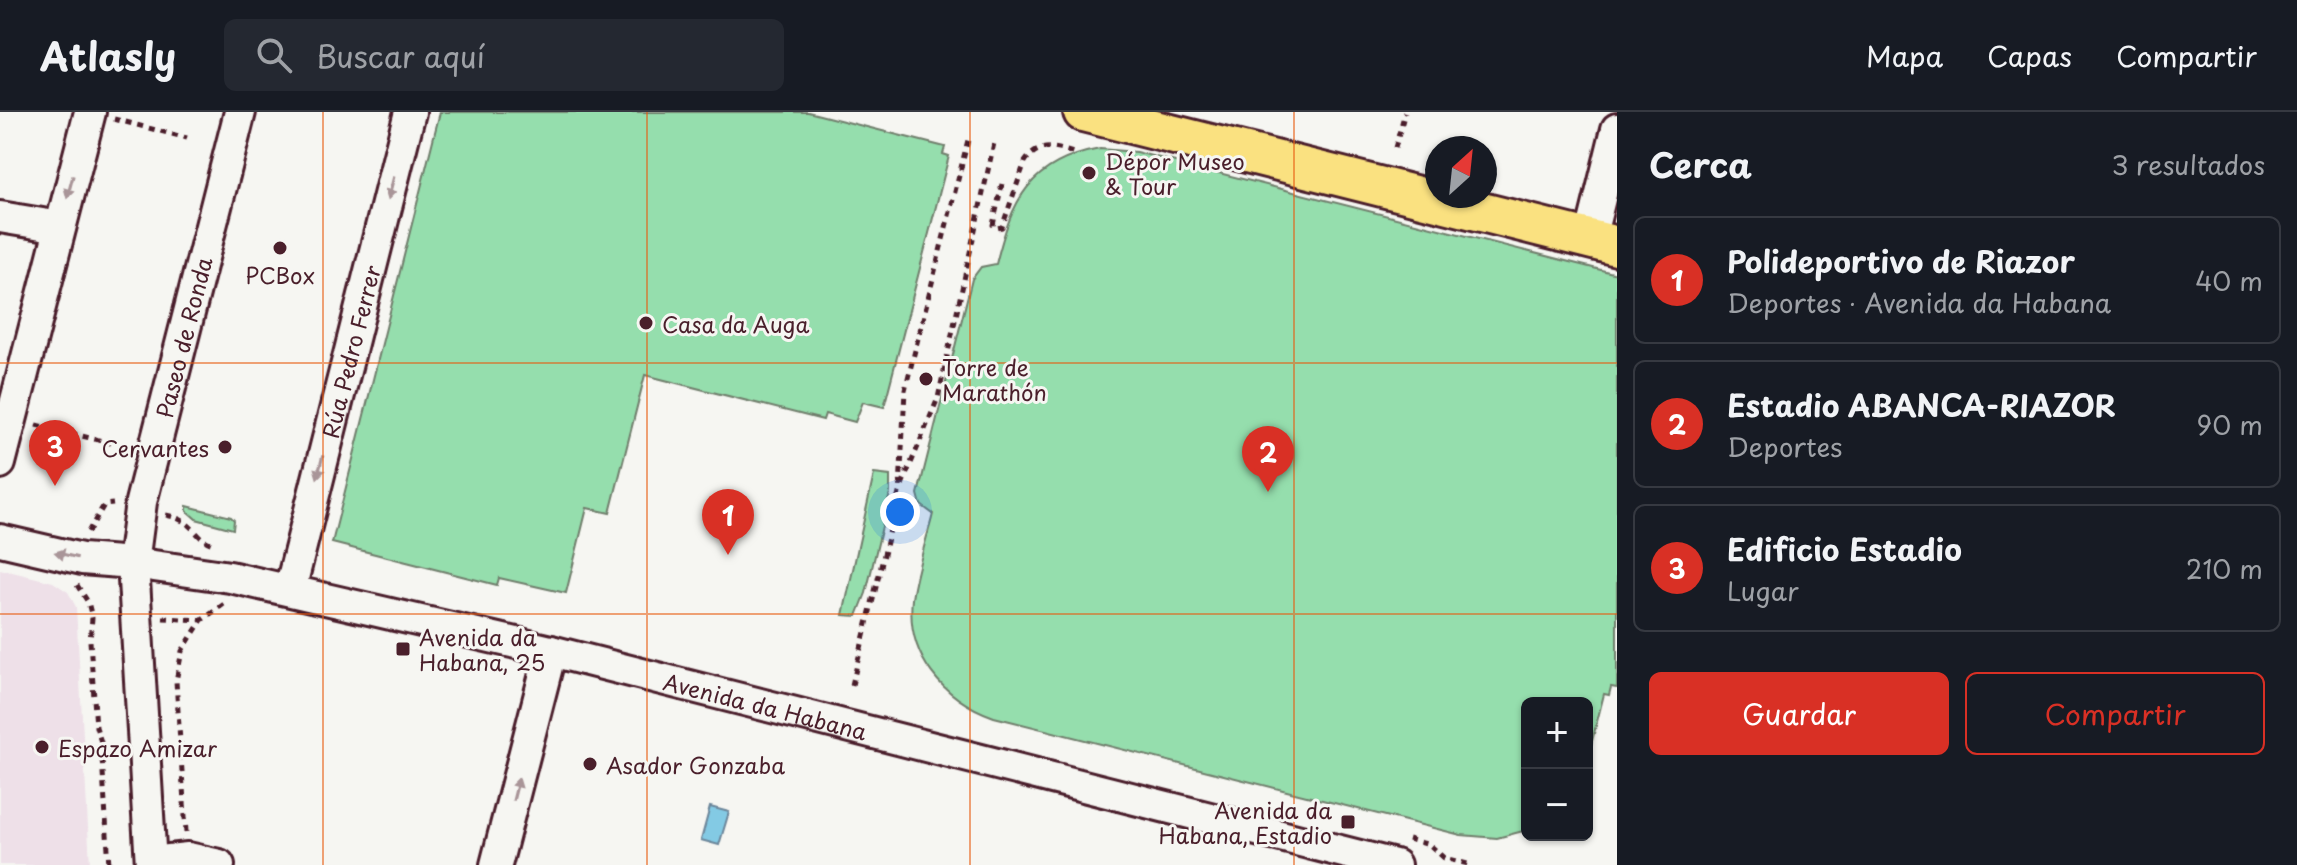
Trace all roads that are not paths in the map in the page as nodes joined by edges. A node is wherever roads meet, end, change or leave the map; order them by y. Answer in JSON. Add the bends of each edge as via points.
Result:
{"nodes":[{"id":1,"x":240,"y":112,"type":"edge"},
{"id":2,"x":410,"y":112,"type":"edge"},
{"id":3,"x":1083,"y":112,"type":"edge"},
{"id":4,"x":94,"y":114,"type":"edge"},
{"id":5,"x":1150,"y":120,"type":"edge"},
{"id":6,"x":1617,"y":129,"type":"edge"},
{"id":7,"x":0,"y":217,"type":"edge"},
{"id":8,"x":60,"y":227,"type":"junction"},
{"id":9,"x":1603,"y":243,"type":"edge"},
{"id":10,"x":0,"y":463,"type":"edge"},
{"id":11,"x":0,"y":540,"type":"edge"},
{"id":12,"x":133,"y":563,"type":"junction"},
{"id":13,"x":290,"y":590,"type":"junction"},
{"id":14,"x":551,"y":651,"type":"junction"},
{"id":15,"x":151,"y":863,"type":"edge"},
{"id":16,"x":219,"y":865,"type":"edge"},
{"id":17,"x":496,"y":865,"type":"edge"},
{"id":18,"x":1395,"y":865,"type":"edge"}],
"edges":[{"from":1,"to":12,"type":"street","name":"Paseo de Ronda","via":[[141,502]]},
{"from":2,"to":13,"type":"street","name":"Rúa Pedro Ferrer","one_way":true},
{"from":3,"to":5,"type":"main road"},
{"from":4,"to":8,"type":"street","one_way":true},
{"from":5,"to":9,"type":"main road"},
{"from":6,"to":9,"type":"street"},
{"from":7,"to":8,"type":"street"},
{"from":8,"to":10,"type":"street"},
{"from":12,"to":11,"type":"street","name":"Avenida da Habana","one_way":true,"via":[[82,559]]},
{"from":12,"to":13,"type":"street","name":"Avenida da Habana"},
{"from":12,"to":15,"type":"street","name":"Paseo de Ronda"},
{"from":13,"to":14,"type":"street","name":"Avenida da Habana"},
{"from":17,"to":14,"type":"street","one_way":true},
{"from":14,"to":18,"type":"street","name":"Avenida da Habana"},
{"from":15,"to":16,"type":"street","via":[[188,858]]}]}
